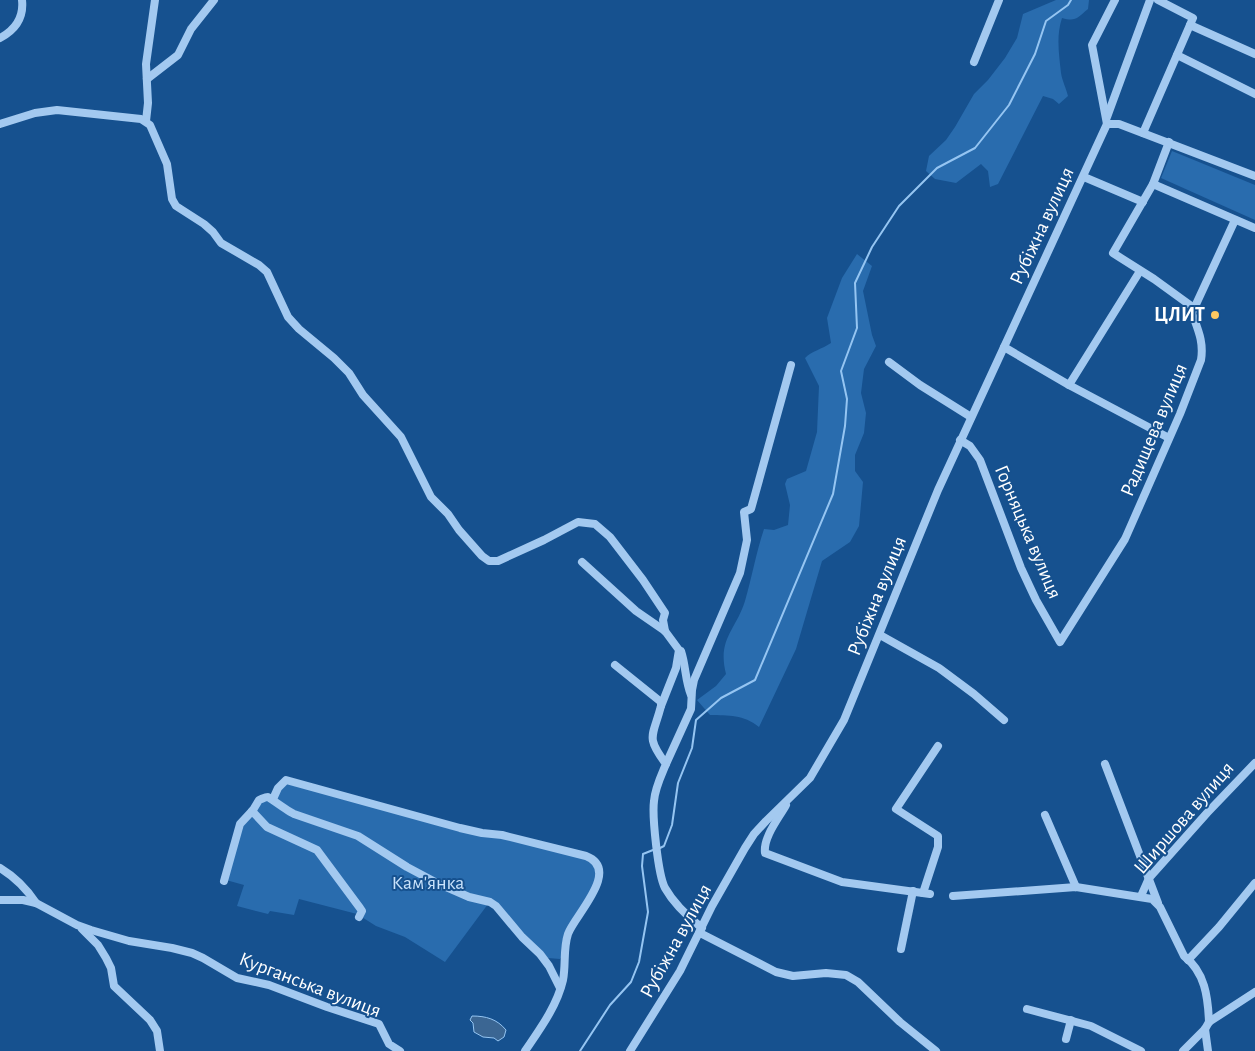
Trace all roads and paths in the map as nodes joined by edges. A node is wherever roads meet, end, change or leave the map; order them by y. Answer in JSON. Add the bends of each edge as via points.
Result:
{"nodes":[{"id":1,"x":22,"y":0,"type":"edge"},
{"id":2,"x":155,"y":0,"type":"edge"},
{"id":3,"x":214,"y":0,"type":"edge"},
{"id":4,"x":999,"y":0,"type":"edge"},
{"id":5,"x":1115,"y":0,"type":"edge"},
{"id":6,"x":1150,"y":0,"type":"edge"},
{"id":7,"x":1158,"y":0,"type":"edge"},
{"id":8,"x":1190,"y":25,"type":"junction"},
{"id":9,"x":0,"y":38,"type":"edge"},
{"id":10,"x":1255,"y":54,"type":"edge"},
{"id":11,"x":1177,"y":55,"type":"junction"},
{"id":12,"x":974,"y":62,"type":"dead end"},
{"id":13,"x":147,"y":79,"type":"junction"},
{"id":14,"x":1255,"y":94,"type":"edge"},
{"id":15,"x":1107,"y":121,"type":"junction"},
{"id":16,"x":146,"y":122,"type":"junction"},
{"id":17,"x":0,"y":124,"type":"edge"},
{"id":18,"x":1143,"y":133,"type":"junction"},
{"id":19,"x":1169,"y":142,"type":"junction"},
{"id":20,"x":1255,"y":176,"type":"edge"},
{"id":21,"x":1084,"y":177,"type":"junction"},
{"id":22,"x":1153,"y":184,"type":"junction"},
{"id":23,"x":1143,"y":202,"type":"junction"},
{"id":24,"x":1235,"y":220,"type":"junction"},
{"id":25,"x":1255,"y":228,"type":"edge"},
{"id":26,"x":1140,"y":271,"type":"junction"},
{"id":27,"x":1194,"y":308,"type":"junction"},
{"id":28,"x":1004,"y":347,"type":"junction"},
{"id":29,"x":889,"y":362,"type":"dead end"},
{"id":30,"x":792,"y":365,"type":"dead end"},
{"id":31,"x":1069,"y":385,"type":"junction"},
{"id":32,"x":971,"y":417,"type":"junction"},
{"id":33,"x":1169,"y":438,"type":"junction"},
{"id":34,"x":960,"y":440,"type":"junction"},
{"id":35,"x":582,"y":562,"type":"dead end"},
{"id":36,"x":665,"y":631,"type":"junction"},
{"id":37,"x":880,"y":635,"type":"junction"},
{"id":38,"x":1060,"y":642,"type":"joint"},
{"id":39,"x":674,"y":644,"type":"junction"},
{"id":40,"x":616,"y":665,"type":"dead end"},
{"id":41,"x":692,"y":698,"type":"junction"},
{"id":42,"x":661,"y":706,"type":"junction"},
{"id":43,"x":1004,"y":720,"type":"dead end"},
{"id":44,"x":938,"y":746,"type":"dead end"},
{"id":45,"x":1255,"y":763,"type":"edge"},
{"id":46,"x":666,"y":764,"type":"junction"},
{"id":47,"x":1105,"y":764,"type":"dead end"},
{"id":48,"x":790,"y":798,"type":"junction"},
{"id":49,"x":272,"y":799,"type":"junction"},
{"id":50,"x":252,"y":811,"type":"junction"},
{"id":51,"x":1045,"y":815,"type":"dead end"},
{"id":52,"x":0,"y":868,"type":"edge"},
{"id":53,"x":1148,"y":878,"type":"junction"},
{"id":54,"x":224,"y":881,"type":"dead end"},
{"id":55,"x":1255,"y":883,"type":"edge"},
{"id":56,"x":1076,"y":887,"type":"junction"},
{"id":57,"x":914,"y":891,"type":"junction"},
{"id":58,"x":953,"y":896,"type":"dead end"},
{"id":59,"x":1140,"y":896,"type":"junction"},
{"id":60,"x":0,"y":900,"type":"edge"},
{"id":61,"x":36,"y":903,"type":"junction"},
{"id":62,"x":1160,"y":908,"type":"junction"},
{"id":63,"x":359,"y":917,"type":"dead end"},
{"id":64,"x":77,"y":925,"type":"junction"},
{"id":65,"x":701,"y":930,"type":"junction"},
{"id":66,"x":901,"y":949,"type":"dead end"},
{"id":67,"x":1188,"y":960,"type":"junction"},
{"id":68,"x":560,"y":989,"type":"junction"},
{"id":69,"x":1255,"y":992,"type":"edge"},
{"id":70,"x":1026,"y":1009,"type":"dead end"},
{"id":71,"x":1071,"y":1020,"type":"junction"},
{"id":72,"x":1207,"y":1026,"type":"junction"},
{"id":73,"x":1066,"y":1039,"type":"dead end"},
{"id":74,"x":160,"y":1051,"type":"edge"},
{"id":75,"x":400,"y":1051,"type":"edge"},
{"id":76,"x":525,"y":1051,"type":"edge"},
{"id":77,"x":630,"y":1051,"type":"edge"},
{"id":78,"x":936,"y":1051,"type":"edge"},
{"id":79,"x":1141,"y":1051,"type":"edge"},
{"id":80,"x":1183,"y":1051,"type":"edge"},
{"id":81,"x":1208,"y":1051,"type":"edge"}],
"edges":[{"from":1,"to":9,"type":"street","via":[[18,22]]},
{"from":2,"to":13,"type":"street"},
{"from":3,"to":13,"type":"street","via":[[191,29],[178,55]]},
{"from":4,"to":12,"type":"street"},
{"from":5,"to":15,"type":"street","via":[[1092,45]]},
{"from":6,"to":15,"type":"street","name":"Рубіжна вулиця"},
{"from":7,"to":8,"type":"street","via":[[1193,18]]},
{"from":8,"to":10,"type":"street"},
{"from":8,"to":11,"type":"street"},
{"from":11,"to":14,"type":"street"},
{"from":11,"to":18,"type":"street"},
{"from":13,"to":16,"type":"street"},
{"from":15,"to":18,"type":"street"},
{"from":15,"to":21,"type":"street","name":"Рубіжна вулиця"},
{"from":16,"to":17,"type":"street","via":[[57,110],[34,113]]},
{"from":16,"to":36,"type":"street","via":[[167,164],[176,206],[204,224],[225,245],[267,272],[288,317],[349,373],[362,395],[401,437],[431,497],[482,556],[489,561],[498,561],[578,522],[595,524],[610,537],[665,613]]},
{"from":18,"to":19,"type":"street"},
{"from":19,"to":20,"type":"street"},
{"from":19,"to":22,"type":"street"},
{"from":21,"to":23,"type":"street"},
{"from":21,"to":28,"type":"street","name":"Рубіжна вулиця"},
{"from":22,"to":23,"type":"street"},
{"from":22,"to":24,"type":"street"},
{"from":23,"to":26,"type":"street","via":[[1113,252]]},
{"from":24,"to":25,"type":"street"},
{"from":24,"to":27,"type":"street"},
{"from":26,"to":27,"type":"street"},
{"from":26,"to":31,"type":"street"},
{"from":27,"to":33,"type":"street","name":"Радищева вулиця","via":[[1192,313],[1202,344],[1201,360]]},
{"from":28,"to":31,"type":"street"},
{"from":28,"to":32,"type":"street","name":"Рубіжна вулиця"},
{"from":29,"to":32,"type":"street"},
{"from":30,"to":41,"type":"street","via":[[751,509],[744,512],[747,540],[740,573],[694,680]]},
{"from":31,"to":33,"type":"street"},
{"from":32,"to":34,"type":"street","name":"Рубіжна вулиця"},
{"from":33,"to":38,"type":"street","name":"Радищева вулиця","via":[[1125,539]]},
{"from":34,"to":37,"type":"street","name":"Рубіжна вулиця","via":[[917,538]]},
{"from":34,"to":38,"type":"street","name":"Горняцька вулиця","via":[[970,446],[980,460],[1021,568]]},
{"from":35,"to":36,"type":"street","via":[[636,611]]},
{"from":36,"to":39,"type":"street"},
{"from":37,"to":43,"type":"street","via":[[939,668]]},
{"from":37,"to":48,"type":"street","name":"Рубіжна вулиця","via":[[844,720],[810,778]]},
{"from":39,"to":41,"type":"street","via":[[681,650],[685,662],[686,683]]},
{"from":39,"to":42,"type":"street","via":[[680,654]]},
{"from":40,"to":42,"type":"street","via":[[656,697]]},
{"from":41,"to":46,"type":"street","via":[[692,709]]},
{"from":42,"to":46,"type":"street","via":[[652,742]]},
{"from":44,"to":57,"type":"street","via":[[896,809],[938,836],[927,893]]},
{"from":45,"to":53,"type":"street","name":"Ширшова вулиця"},
{"from":46,"to":65,"type":"street","via":[[654,801],[661,880]]},
{"from":47,"to":53,"type":"street"},
{"from":48,"to":57,"type":"street","via":[[768,836],[765,853],[842,882]]},
{"from":48,"to":65,"type":"street","name":"Рубіжна вулиця","via":[[754,834]]},
{"from":49,"to":50,"type":"street","via":[[259,800]]},
{"from":49,"to":68,"type":"street","via":[[285,810],[358,836],[437,882],[469,897],[490,902],[540,954]]},
{"from":49,"to":68,"type":"street","via":[[286,780],[460,828],[502,835],[594,860],[599,872],[597,885],[568,935]]},
{"from":50,"to":54,"type":"street","via":[[242,820],[238,830]]},
{"from":50,"to":63,"type":"street","via":[[267,827],[320,853],[362,910]]},
{"from":51,"to":56,"type":"street"},
{"from":52,"to":61,"type":"street","via":[[28,890]]},
{"from":53,"to":59,"type":"street","name":"Ширшова вулиця"},
{"from":53,"to":62,"type":"street"},
{"from":55,"to":67,"type":"street"},
{"from":56,"to":58,"type":"street"},
{"from":56,"to":59,"type":"street"},
{"from":57,"to":66,"type":"street"},
{"from":59,"to":62,"type":"street","via":[[1152,899]]},
{"from":60,"to":61,"type":"street","name":"Курганська вулиця"},
{"from":61,"to":64,"type":"street","name":"Курганська вулиця"},
{"from":62,"to":67,"type":"street"},
{"from":64,"to":74,"type":"street","via":[[106,958],[114,986],[150,1020],[157,1031]]},
{"from":64,"to":75,"type":"street","name":"Курганська вулиця","via":[[129,941],[192,953],[237,978],[269,985],[379,1024],[389,1044]]},
{"from":65,"to":77,"type":"street","name":"Рубіжна вулиця","via":[[680,971]]},
{"from":65,"to":78,"type":"street","via":[[784,975],[846,975]]},
{"from":67,"to":72,"type":"street","via":[[1206,988]]},
{"from":68,"to":76,"type":"street"},
{"from":69,"to":72,"type":"street"},
{"from":70,"to":71,"type":"street"},
{"from":71,"to":73,"type":"street"},
{"from":71,"to":79,"type":"street","via":[[1091,1026]]},
{"from":72,"to":80,"type":"street"},
{"from":72,"to":81,"type":"street"}]}
